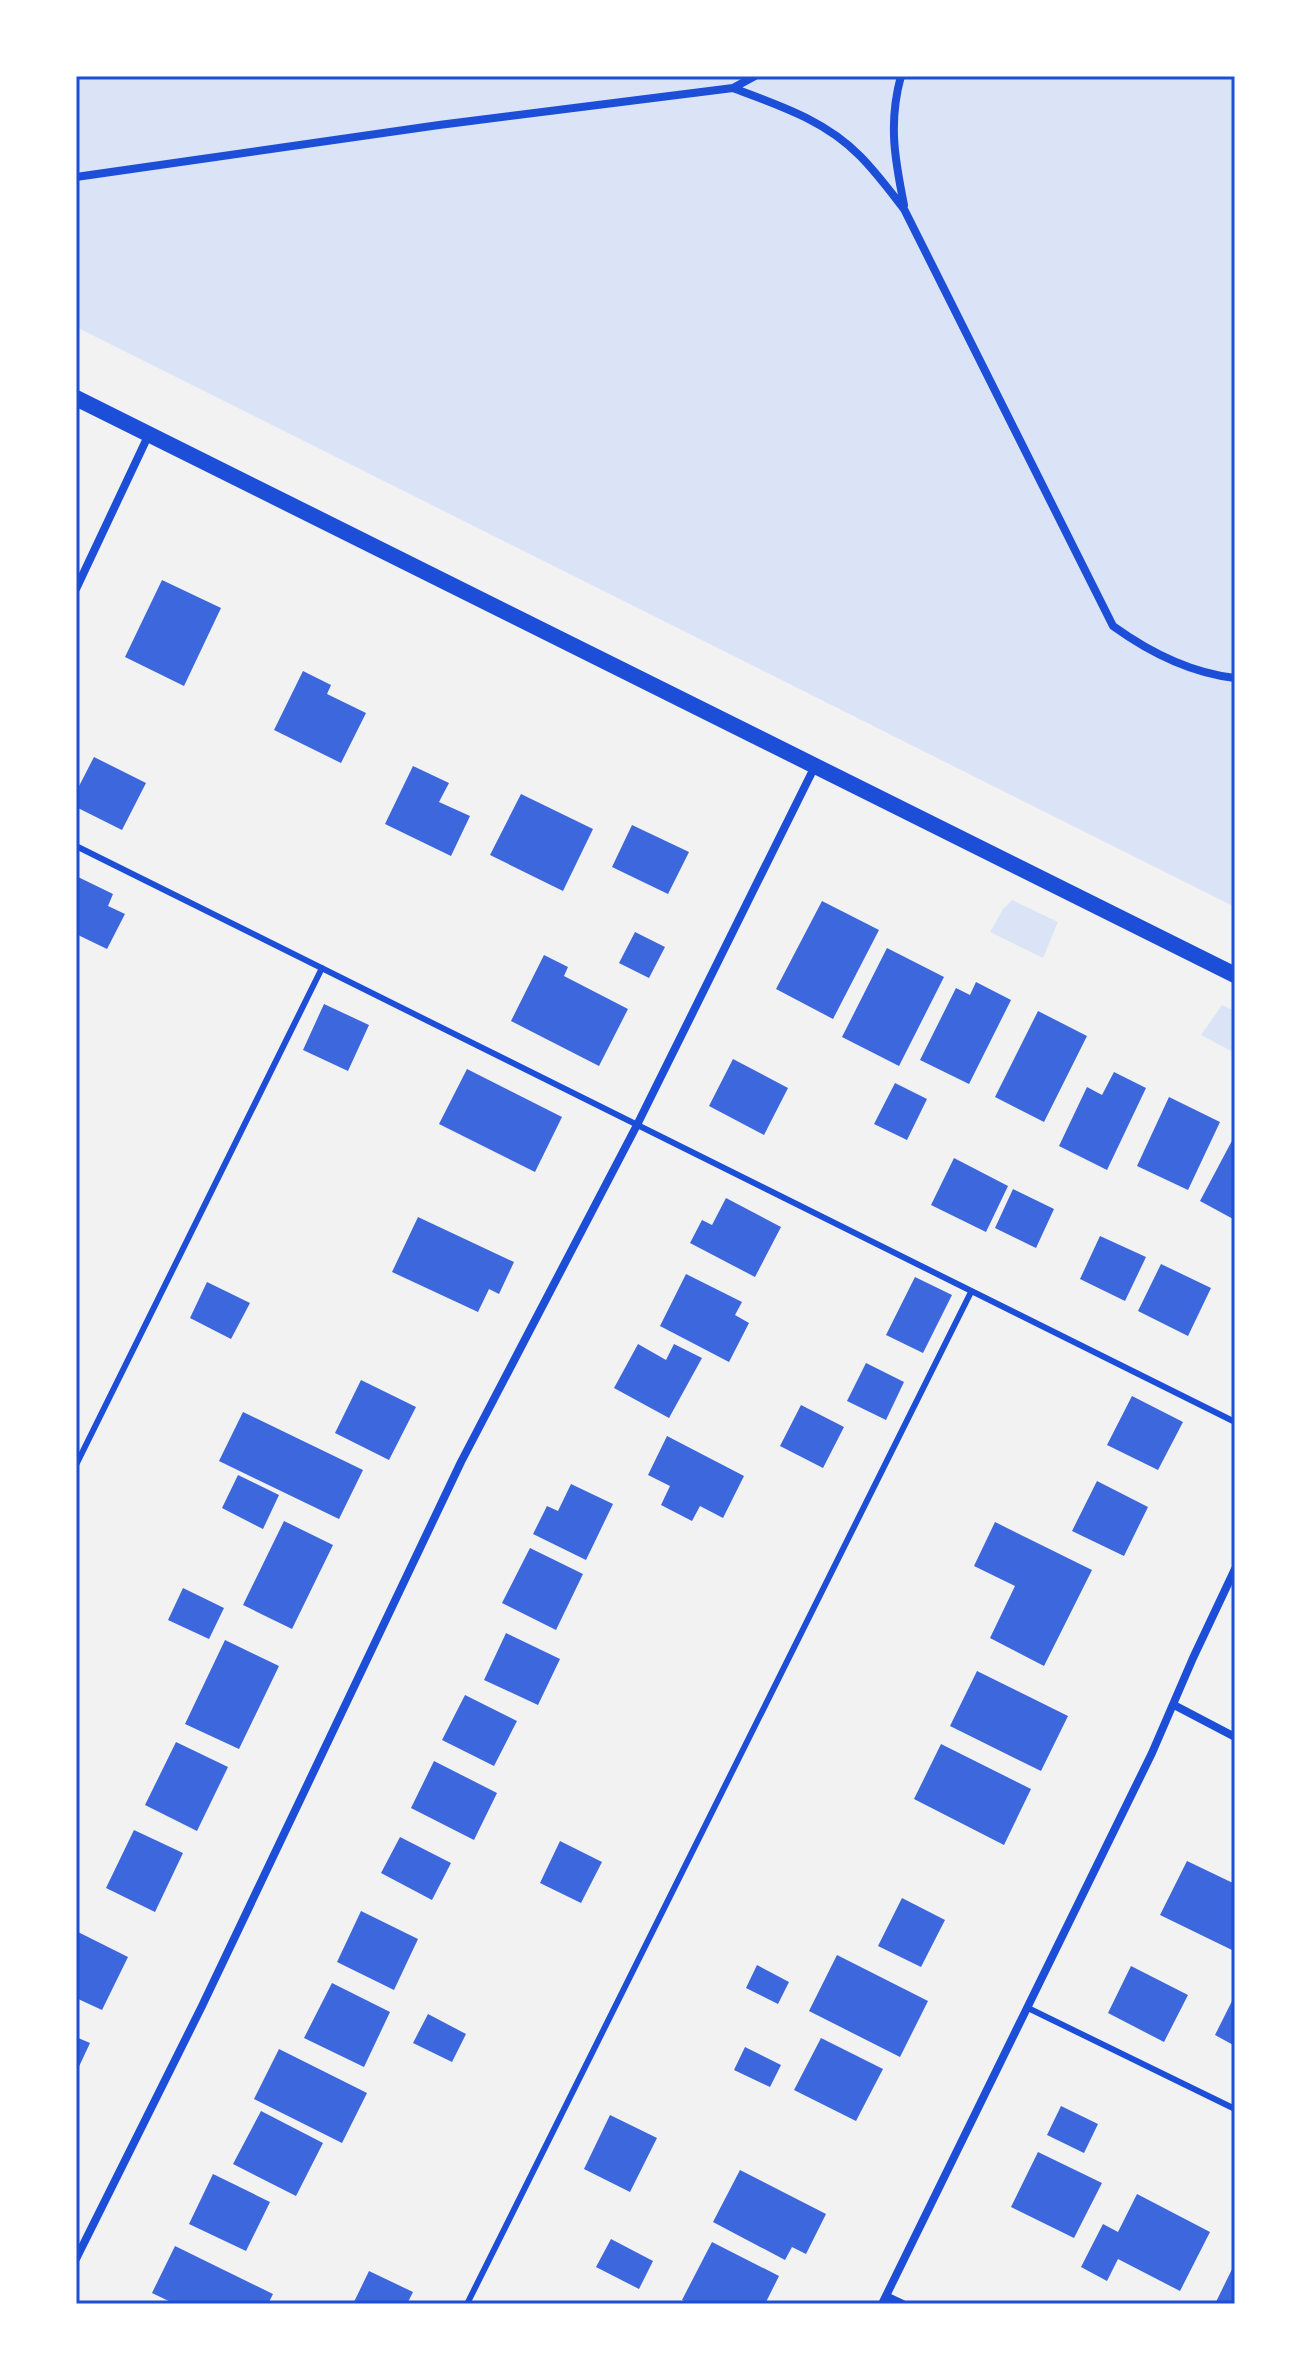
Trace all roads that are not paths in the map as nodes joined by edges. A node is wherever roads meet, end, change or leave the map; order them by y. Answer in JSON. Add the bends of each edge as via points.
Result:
{"nodes":[{"id":1,"x":755,"y":76,"type":"edge"},
{"id":2,"x":901,"y":76,"type":"edge"},
{"id":3,"x":733,"y":88,"type":"junction"},
{"id":4,"x":76,"y":177,"type":"edge"},
{"id":5,"x":904,"y":209,"type":"junction"},
{"id":6,"x":76,"y":398,"type":"edge"},
{"id":7,"x":150,"y":434,"type":"junction"},
{"id":8,"x":76,"y":589,"type":"edge"},
{"id":9,"x":1235,"y":678,"type":"edge"},
{"id":10,"x":815,"y":766,"type":"junction"},
{"id":11,"x":76,"y":846,"type":"edge"},
{"id":12,"x":322,"y":968,"type":"junction"},
{"id":13,"x":1235,"y":975,"type":"edge"},
{"id":14,"x":637,"y":1125,"type":"junction"},
{"id":15,"x":971,"y":1292,"type":"junction"},
{"id":16,"x":1235,"y":1422,"type":"edge"},
{"id":17,"x":76,"y":1465,"type":"edge"},
{"id":18,"x":1235,"y":1569,"type":"edge"},
{"id":19,"x":1174,"y":1705,"type":"junction"},
{"id":20,"x":1235,"y":1737,"type":"edge"},
{"id":21,"x":1028,"y":2008,"type":"junction"},
{"id":22,"x":1235,"y":2109,"type":"edge"},
{"id":23,"x":76,"y":2259,"type":"edge"},
{"id":24,"x":884,"y":2300,"type":"edge"},
{"id":25,"x":467,"y":2304,"type":"edge"},
{"id":26,"x":903,"y":2304,"type":"edge"}],
"edges":[{"from":1,"to":3,"type":"street"},
{"from":2,"to":5,"type":"street","via":[[893,149]]},
{"from":3,"to":4,"type":"street"},
{"from":3,"to":5,"type":"street","via":[[824,127],[859,154]]},
{"from":5,"to":9,"type":"street","via":[[1113,626],[1140,646],[1185,666]]},
{"from":6,"to":7,"type":"main road"},
{"from":7,"to":8,"type":"street"},
{"from":7,"to":10,"type":"main road"},
{"from":10,"to":13,"type":"main road"},
{"from":10,"to":14,"type":"street"},
{"from":11,"to":12,"type":"lane"},
{"from":12,"to":14,"type":"lane"},
{"from":12,"to":17,"type":"lane"},
{"from":14,"to":15,"type":"lane"},
{"from":14,"to":23,"type":"street","via":[[461,1462]]},
{"from":15,"to":16,"type":"lane"},
{"from":15,"to":25,"type":"lane"},
{"from":18,"to":19,"type":"street"},
{"from":19,"to":20,"type":"street"},
{"from":19,"to":21,"type":"street"},
{"from":21,"to":22,"type":"lane"},
{"from":21,"to":24,"type":"street"},
{"from":24,"to":26,"type":"street"}]}
